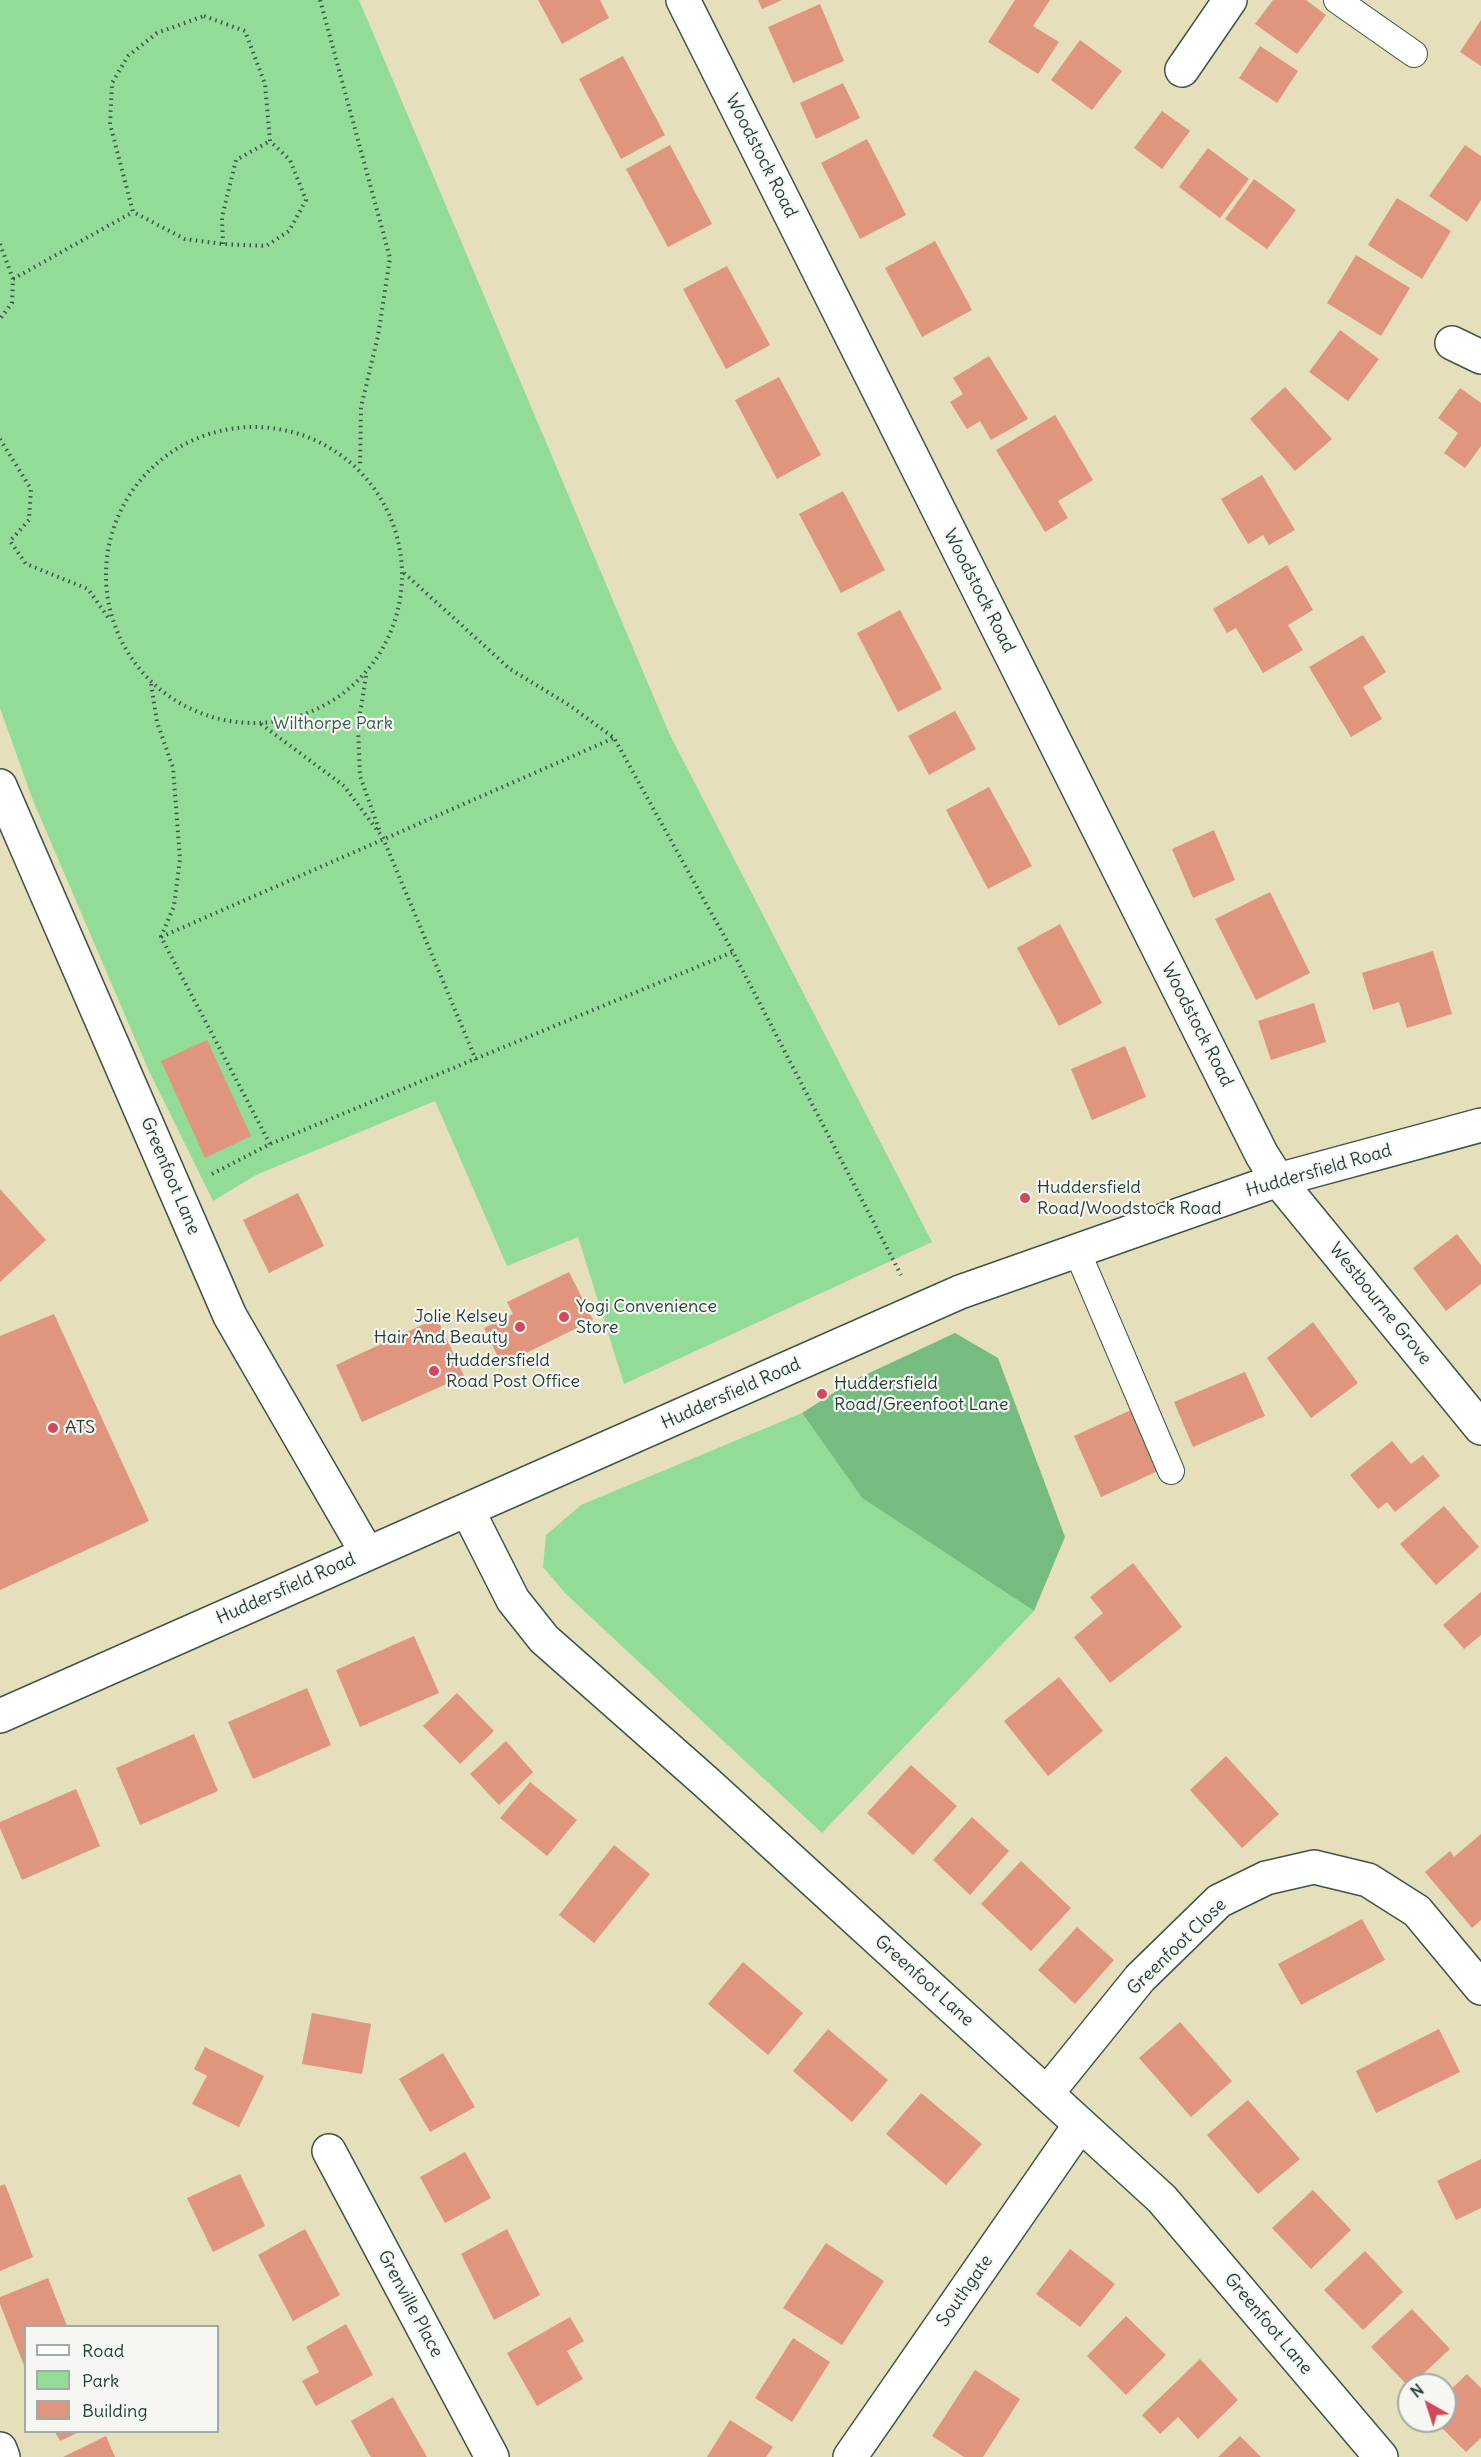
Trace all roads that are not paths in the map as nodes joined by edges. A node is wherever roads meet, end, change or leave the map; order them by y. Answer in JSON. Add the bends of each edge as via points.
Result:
{"nodes":[{"id":1,"x":682,"y":0,"type":"edge"},
{"id":2,"x":1230,"y":0,"type":"edge"},
{"id":3,"x":1337,"y":0,"type":"edge"},
{"id":4,"x":1414,"y":54,"type":"dead end"},
{"id":5,"x":1182,"y":70,"type":"dead end"},
{"id":6,"x":0,"y":786,"type":"edge"},
{"id":7,"x":1481,"y":1125,"type":"edge"},
{"id":8,"x":1278,"y":1180,"type":"junction"},
{"id":9,"x":1077,"y":1251,"type":"junction"},
{"id":10,"x":1481,"y":1428,"type":"edge"},
{"id":11,"x":1171,"y":1472,"type":"dead end"},
{"id":12,"x":468,"y":1511,"type":"junction"},
{"id":13,"x":367,"y":1553,"type":"junction"},
{"id":14,"x":0,"y":1716,"type":"edge"},
{"id":15,"x":1481,"y":1988,"type":"edge"},
{"id":16,"x":1047,"y":2092,"type":"junction"},
{"id":17,"x":1080,"y":2125,"type":"junction"},
{"id":18,"x":329,"y":2151,"type":"dead end"},
{"id":19,"x":0,"y":2449,"type":"edge"},
{"id":20,"x":3,"y":2457,"type":"edge"},
{"id":21,"x":492,"y":2457,"type":"edge"},
{"id":22,"x":850,"y":2457,"type":"edge"},
{"id":23,"x":1381,"y":2457,"type":"edge"}],
"edges":[{"from":1,"to":8,"type":"main road","name":"Woodstock Road"},
{"from":2,"to":5,"type":"main road"},
{"from":3,"to":4,"type":"lane"},
{"from":6,"to":13,"type":"main road","name":"Greenfoot Lane","via":[[230,1316]]},
{"from":7,"to":8,"type":"main road","name":"Huddersfield Road"},
{"from":8,"to":9,"type":"main road","name":"Huddersfield Road"},
{"from":8,"to":10,"type":"main road","name":"Westbourne Grove"},
{"from":9,"to":11,"type":"lane"},
{"from":9,"to":12,"type":"main road","name":"Huddersfield Road","via":[[960,1292]]},
{"from":12,"to":13,"type":"main road","name":"Huddersfield Road"},
{"from":12,"to":16,"type":"main road","name":"Greenfoot Lane","via":[[513,1600],[544,1639]]},
{"from":13,"to":14,"type":"main road","name":"Huddersfield Road"},
{"from":15,"to":16,"type":"main road","name":"Greenfoot Close","via":[[1417,1911],[1368,1880],[1314,1868],[1266,1878],[1219,1901],[1140,1978]]},
{"from":16,"to":17,"type":"main road","name":"Greenfoot Lane"},
{"from":17,"to":22,"type":"main road","name":"Southgate"},
{"from":17,"to":23,"type":"main road","name":"Greenfoot Lane","via":[[1162,2199]]},
{"from":18,"to":21,"type":"main road","name":"Grenville Place"},
{"from":19,"to":20,"type":"main road"}]}
